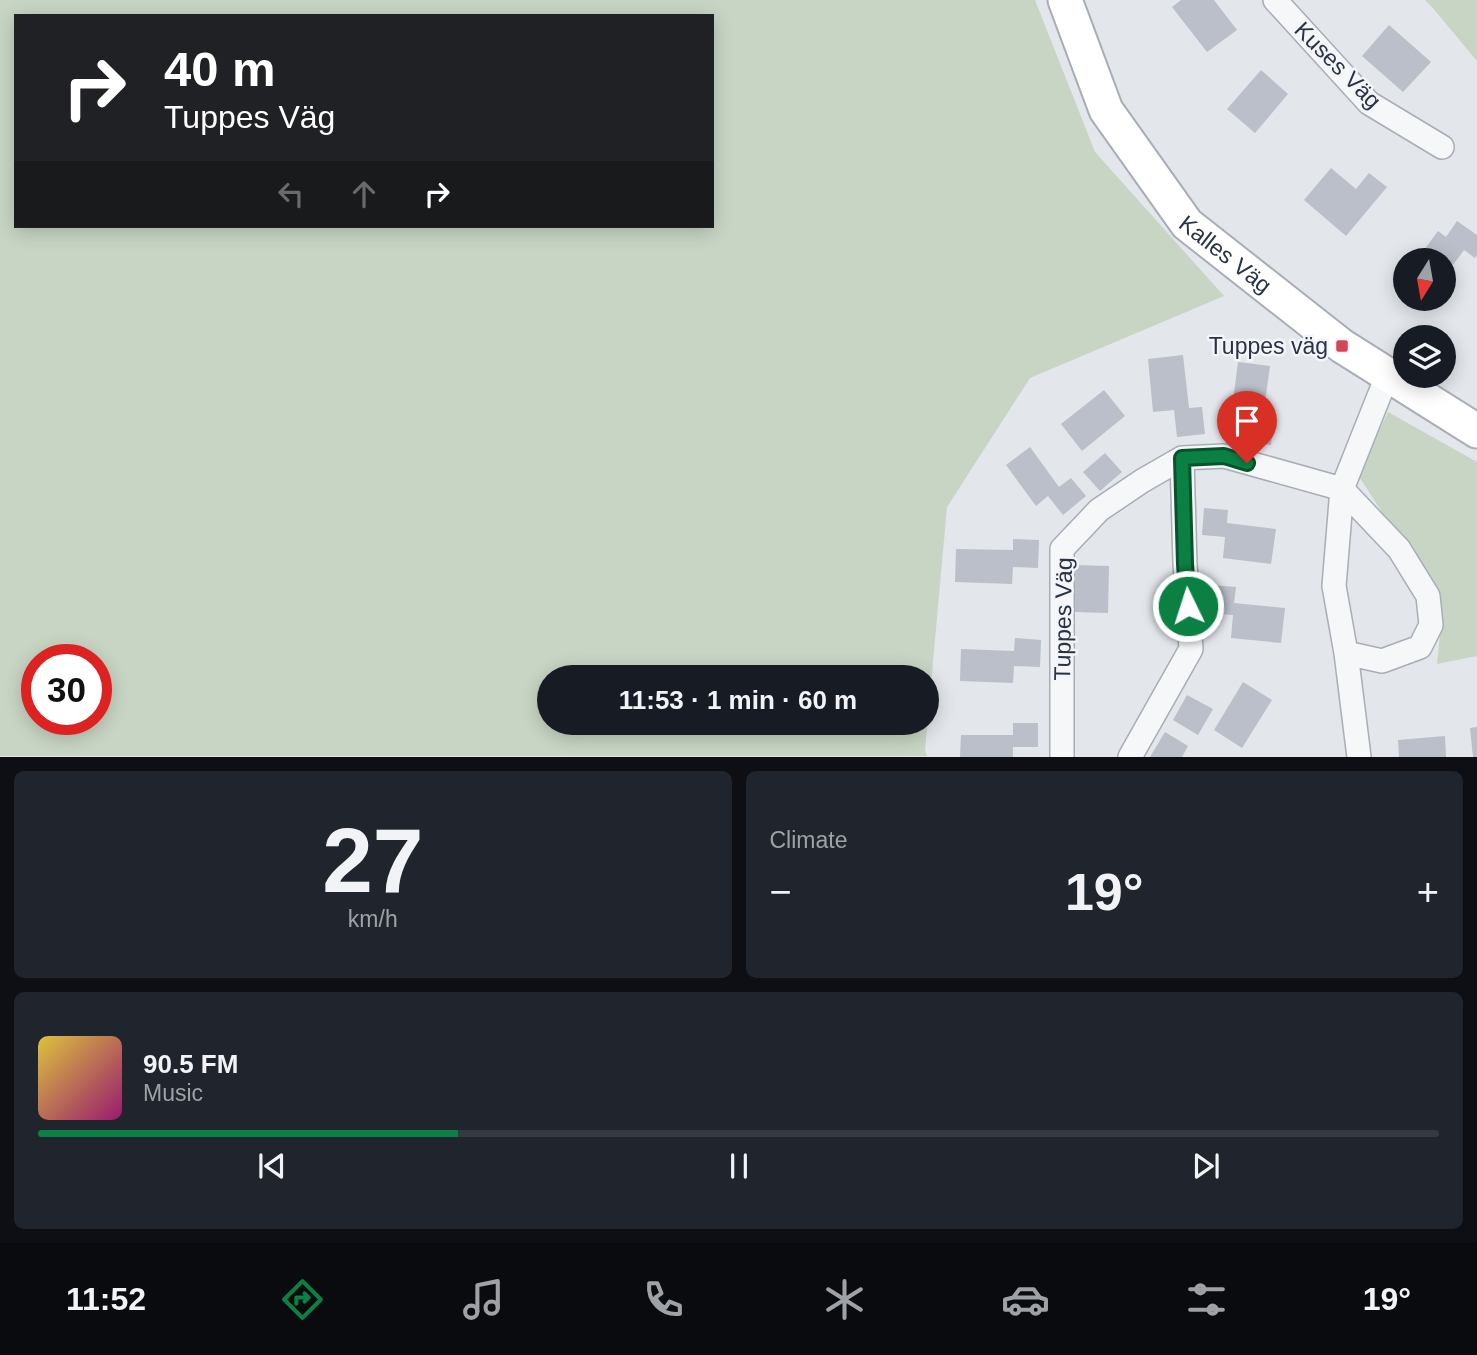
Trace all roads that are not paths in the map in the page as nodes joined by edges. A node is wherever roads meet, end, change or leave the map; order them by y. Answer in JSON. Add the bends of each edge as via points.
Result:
{"nodes":[{"id":1,"x":1065,"y":0,"type":"edge"},
{"id":2,"x":1275,"y":0,"type":"edge"},
{"id":3,"x":1442,"y":147,"type":"dead end"},
{"id":4,"x":1388,"y":376,"type":"junction"},
{"id":5,"x":1477,"y":430,"type":"edge"},
{"id":6,"x":1182,"y":458,"type":"junction"},
{"id":7,"x":1342,"y":489,"type":"junction"},
{"id":8,"x":1346,"y":653,"type":"junction"},
{"id":9,"x":1062,"y":757,"type":"edge"},
{"id":10,"x":1129,"y":757,"type":"edge"},
{"id":11,"x":1359,"y":757,"type":"edge"}],
"edges":[{"from":1,"to":4,"type":"street","name":"Kalles Väg","via":[[1105,110],[1187,224],[1342,346]]},
{"from":2,"to":3,"type":"street","name":"Kuses Väg","via":[[1369,103]]},
{"from":4,"to":5,"type":"street","name":"Kalles Väg"},
{"from":4,"to":7,"type":"street"},
{"from":6,"to":7,"type":"street","name":"Tuppes Väg","via":[[1224,456]]},
{"from":6,"to":9,"type":"street","name":"Tuppes Väg","via":[[1099,510],[1062,549]]},
{"from":6,"to":10,"type":"street","via":[[1191,649]]},
{"from":7,"to":8,"type":"street","via":[[1334,586]]},
{"from":7,"to":8,"type":"street","via":[[1399,549],[1428,596],[1431,625],[1420,647],[1382,661]]},
{"from":8,"to":11,"type":"street"}]}
